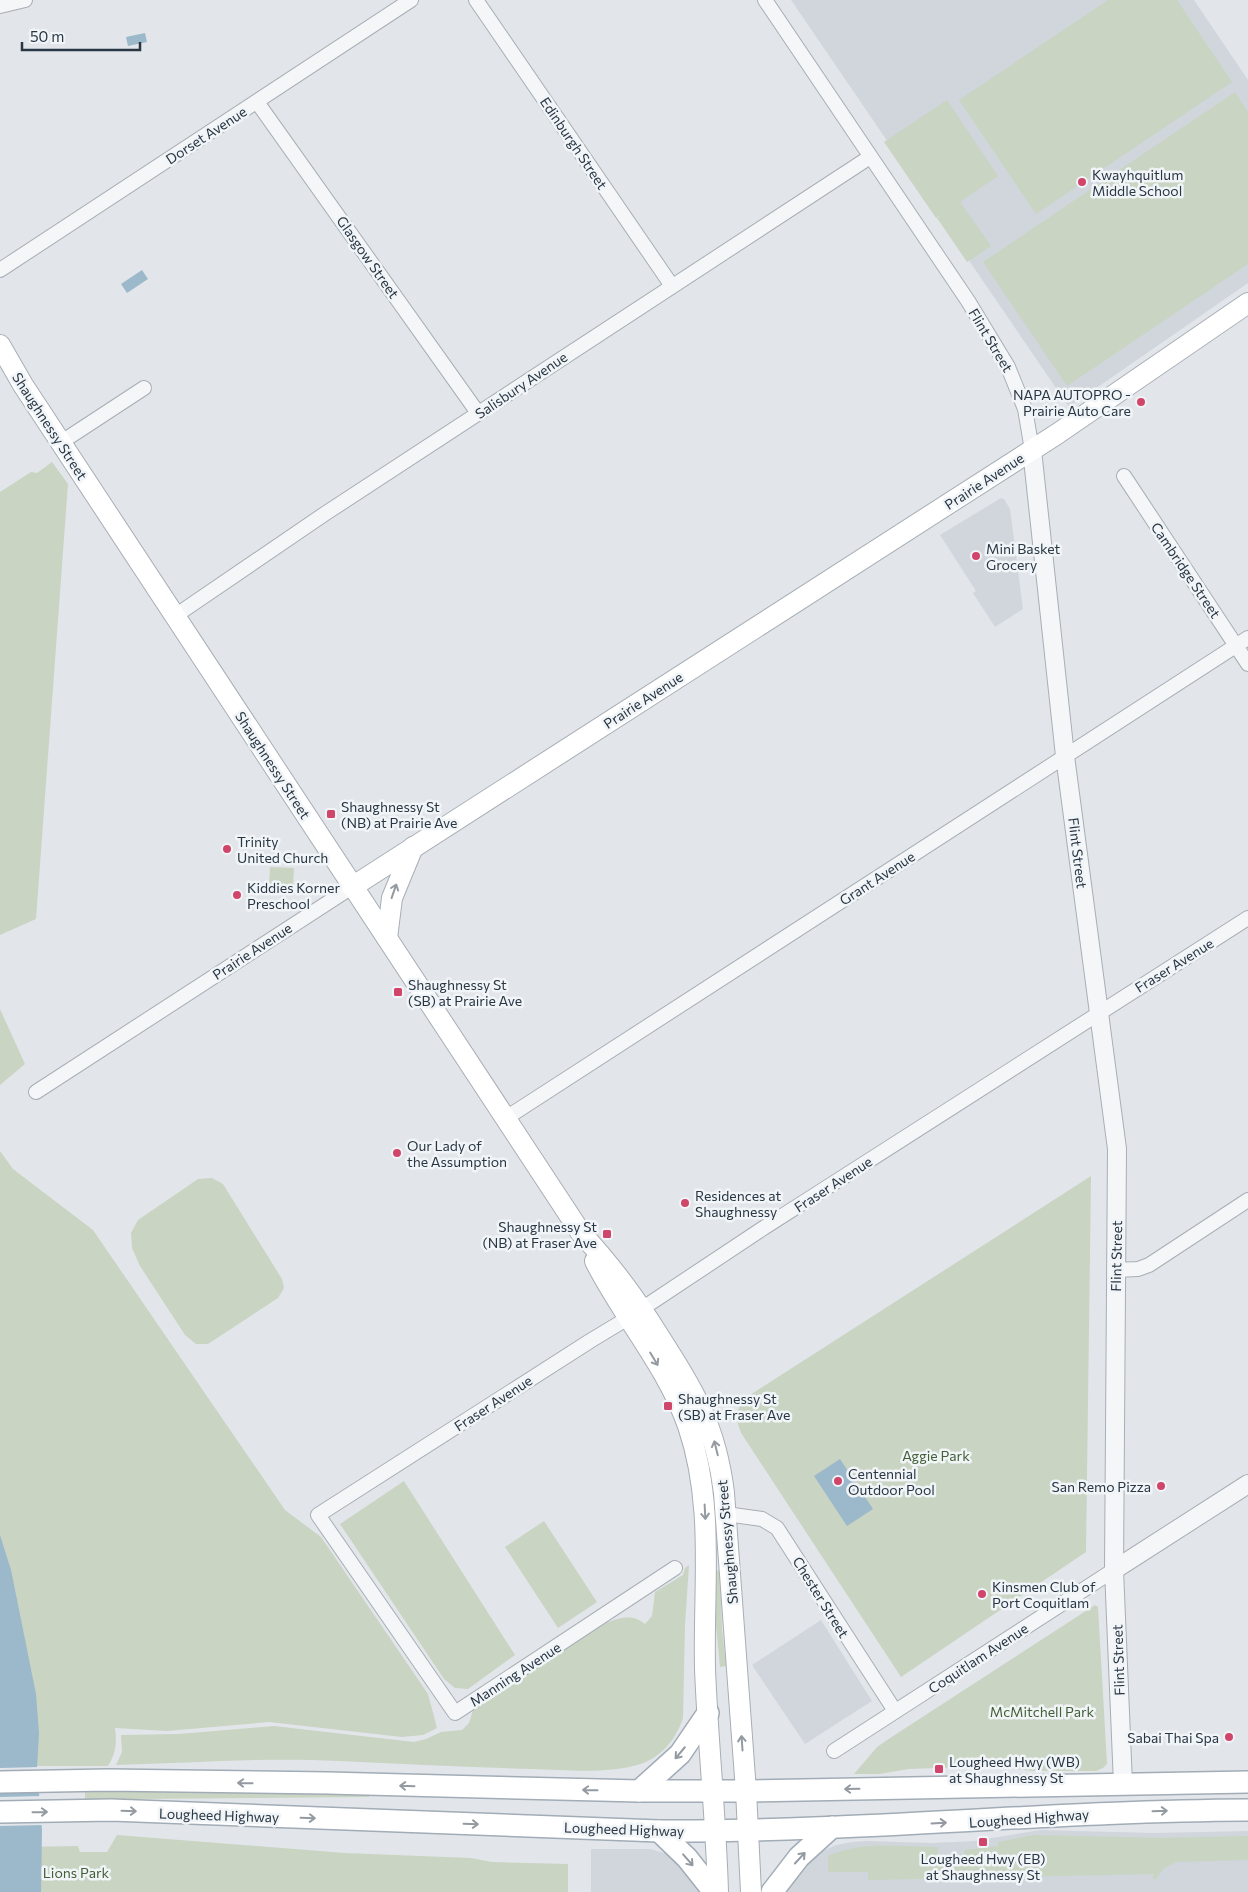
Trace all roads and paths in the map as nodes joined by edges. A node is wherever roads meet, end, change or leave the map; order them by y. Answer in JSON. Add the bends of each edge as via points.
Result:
{"nodes":[{"id":1,"x":25,"y":0,"type":"edge"},
{"id":2,"x":412,"y":0,"type":"edge"},
{"id":3,"x":476,"y":0,"type":"edge"},
{"id":4,"x":765,"y":0,"type":"edge"},
{"id":5,"x":0,"y":6,"type":"edge"},
{"id":6,"x":257,"y":102,"type":"junction"},
{"id":7,"x":870,"y":157,"type":"junction"},
{"id":8,"x":0,"y":270,"type":"edge"},
{"id":9,"x":672,"y":286,"type":"junction"},
{"id":10,"x":1248,"y":303,"type":"edge"},
{"id":11,"x":0,"y":345,"type":"edge"},
{"id":12,"x":144,"y":388,"type":"dead end"},
{"id":13,"x":478,"y":414,"type":"junction"},
{"id":14,"x":60,"y":443,"type":"junction"},
{"id":15,"x":1032,"y":450,"type":"junction"},
{"id":16,"x":1124,"y":476,"type":"dead end"},
{"id":17,"x":175,"y":616,"type":"junction"},
{"id":18,"x":1242,"y":642,"type":"edge"},
{"id":19,"x":1248,"y":664,"type":"edge"},
{"id":20,"x":1066,"y":756,"type":"junction"},
{"id":21,"x":412,"y":847,"type":"junction"},
{"id":22,"x":352,"y":887,"type":"junction"},
{"id":23,"x":1248,"y":918,"type":"edge"},
{"id":24,"x":387,"y":938,"type":"junction"},
{"id":25,"x":1100,"y":1013,"type":"junction"},
{"id":26,"x":36,"y":1092,"type":"dead end"},
{"id":27,"x":506,"y":1118,"type":"junction"},
{"id":28,"x":1248,"y":1200,"type":"edge"},
{"id":29,"x":1116,"y":1270,"type":"junction"},
{"id":30,"x":635,"y":1314,"type":"junction"},
{"id":31,"x":1248,"y":1484,"type":"edge"},
{"id":32,"x":726,"y":1514,"type":"junction"},
{"id":33,"x":318,"y":1515,"type":"joint"},
{"id":34,"x":675,"y":1568,"type":"dead end"},
{"id":35,"x":1114,"y":1570,"type":"junction"},
{"id":36,"x":895,"y":1711,"type":"junction"},
{"id":37,"x":708,"y":1713,"type":"junction"},
{"id":38,"x":834,"y":1751,"type":"dead end"},
{"id":39,"x":0,"y":1782,"type":"edge"},
{"id":40,"x":1248,"y":1782,"type":"edge"},
{"id":41,"x":1123,"y":1784,"type":"junction"},
{"id":42,"x":714,"y":1791,"type":"junction"},
{"id":43,"x":746,"y":1791,"type":"junction"},
{"id":44,"x":639,"y":1792,"type":"junction"},
{"id":45,"x":1248,"y":1810,"type":"edge"},
{"id":46,"x":0,"y":1812,"type":"edge"},
{"id":47,"x":832,"y":1827,"type":"junction"},
{"id":48,"x":659,"y":1831,"type":"junction"},
{"id":49,"x":749,"y":1831,"type":"junction"},
{"id":50,"x":716,"y":1832,"type":"junction"},
{"id":51,"x":714,"y":1892,"type":"edge"},
{"id":52,"x":718,"y":1892,"type":"edge"},
{"id":53,"x":751,"y":1892,"type":"edge"},
{"id":54,"x":772,"y":1892,"type":"edge"}],
"edges":[{"from":1,"to":5,"type":"street"},
{"from":2,"to":6,"type":"street","name":"Dorset Avenue"},
{"from":3,"to":9,"type":"street","name":"Edinburgh Street"},
{"from":4,"to":7,"type":"street","name":"Flint Street"},
{"from":6,"to":8,"type":"street","name":"Dorset Avenue"},
{"from":6,"to":13,"type":"street","name":"Glasgow Street"},
{"from":7,"to":9,"type":"street","name":"Salisbury Avenue"},
{"from":7,"to":15,"type":"street","name":"Flint Street","via":[[968,301],[1008,367],[1025,410]]},
{"from":9,"to":13,"type":"street","name":"Salisbury Avenue"},
{"from":10,"to":15,"type":"main road","name":"Prairie Avenue"},
{"from":11,"to":14,"type":"main road","name":"Shaughnessy Street"},
{"from":12,"to":14,"type":"street"},
{"from":13,"to":17,"type":"street","name":"Salisbury Avenue"},
{"from":14,"to":17,"type":"main road","name":"Shaughnessy Street"},
{"from":15,"to":20,"type":"street","name":"Flint Street"},
{"from":15,"to":21,"type":"main road","name":"Prairie Avenue"},
{"from":16,"to":18,"type":"street","name":"Cambridge Street"},
{"from":17,"to":22,"type":"main road","name":"Shaughnessy Street"},
{"from":18,"to":19,"type":"street","name":"Cambridge Street"},
{"from":18,"to":20,"type":"street","name":"Grant Avenue"},
{"from":20,"to":25,"type":"street","name":"Flint Street"},
{"from":20,"to":27,"type":"street","name":"Grant Avenue"},
{"from":21,"to":22,"type":"main road","name":"Prairie Avenue"},
{"from":24,"to":21,"type":"main road","one_way":true,"via":[[392,898]]},
{"from":22,"to":24,"type":"main road","name":"Shaughnessy Street"},
{"from":22,"to":26,"type":"street","name":"Prairie Avenue"},
{"from":23,"to":25,"type":"street","name":"Fraser Avenue"},
{"from":24,"to":27,"type":"main road","name":"Shaughnessy Street"},
{"from":25,"to":29,"type":"street","name":"Flint Street","via":[[1117,1150]]},
{"from":25,"to":30,"type":"street","name":"Fraser Avenue"},
{"from":27,"to":30,"type":"main road","name":"Shaughnessy Street","via":[[581,1232],[616,1272]]},
{"from":28,"to":29,"type":"street","via":[[1149,1264],[1138,1269]]},
{"from":29,"to":35,"type":"street","name":"Flint Street"},
{"from":32,"to":30,"type":"main road","name":"Shaughnessy Street","one_way":true,"via":[[719,1461],[702,1410],[678,1365]]},
{"from":30,"to":33,"type":"street","name":"Fraser Avenue"},
{"from":30,"to":37,"type":"main road","name":"Shaughnessy Street","one_way":true,"via":[[689,1428],[700,1471],[706,1522]]},
{"from":31,"to":35,"type":"street","name":"Coquitlam Avenue"},
{"from":32,"to":36,"type":"street","name":"Chester Street","via":[[761,1518],[777,1528]]},
{"from":43,"to":32,"type":"main road","name":"Shaughnessy Street","one_way":true},
{"from":33,"to":34,"type":"street","name":"Manning Avenue","via":[[455,1713]]},
{"from":35,"to":36,"type":"street","name":"Coquitlam Avenue"},
{"from":35,"to":41,"type":"street","name":"Flint Street"},
{"from":36,"to":38,"type":"street","name":"Coquitlam Avenue"},
{"from":37,"to":42,"type":"main road","name":"Shaughnessy Street"},
{"from":37,"to":44,"type":"main road","one_way":true,"via":[[680,1754]]},
{"from":44,"to":39,"type":"main road","one_way":true,"via":[[328,1783]]},
{"from":40,"to":41,"type":"main road"},
{"from":41,"to":43,"type":"main road","one_way":true},
{"from":42,"to":43,"type":"main road"},
{"from":42,"to":44,"type":"main road"},
{"from":42,"to":50,"type":"main road","name":"Shaughnessy Street"},
{"from":43,"to":49,"type":"main road","name":"Shaughnessy Street"},
{"from":47,"to":45,"type":"main road","name":"Lougheed Highway","one_way":true,"via":[[1165,1810]]},
{"from":46,"to":48,"type":"main road","name":"Lougheed Highway","one_way":true,"via":[[111,1810]]},
{"from":47,"to":49,"type":"main road","name":"Lougheed Highway"},
{"from":54,"to":47,"type":"main road","one_way":true,"via":[[799,1858]]},
{"from":48,"to":50,"type":"main road","name":"Lougheed Highway"},
{"from":48,"to":51,"type":"main road","one_way":true,"via":[[688,1858]]},
{"from":49,"to":50,"type":"main road","name":"Lougheed Highway"},
{"from":49,"to":53,"type":"main road","name":"Shaughnessy Street"},
{"from":50,"to":52,"type":"main road","name":"Shaughnessy Street"}]}
